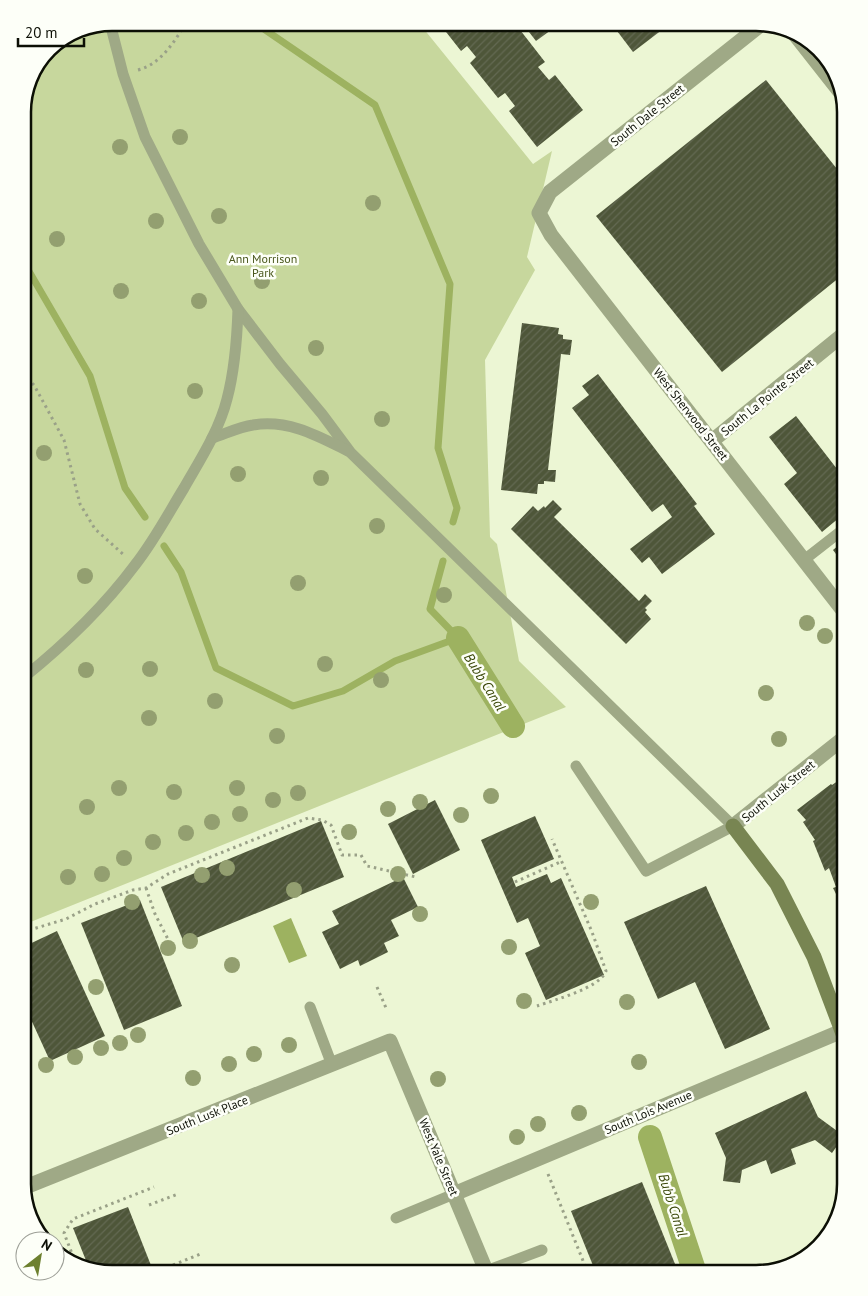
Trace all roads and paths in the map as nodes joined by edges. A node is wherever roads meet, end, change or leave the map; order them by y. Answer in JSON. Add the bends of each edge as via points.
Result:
{"nodes":[{"id":1,"x":112,"y":31,"type":"edge"},
{"id":2,"x":180,"y":31,"type":"edge"},
{"id":3,"x":753,"y":31,"type":"edge"},
{"id":4,"x":806,"y":49,"type":"edge"},
{"id":5,"x":123,"y":74,"type":"junction"},
{"id":6,"x":831,"y":82,"type":"edge"},
{"id":7,"x":539,"y":213,"type":"joint"},
{"id":8,"x":238,"y":309,"type":"junction"},
{"id":9,"x":837,"y":340,"type":"edge"},
{"id":10,"x":31,"y":382,"type":"edge"},
{"id":11,"x":212,"y":438,"type":"junction"},
{"id":12,"x":712,"y":441,"type":"junction"},
{"id":13,"x":351,"y":453,"type":"junction"},
{"id":14,"x":837,"y":535,"type":"edge"},
{"id":15,"x":804,"y":560,"type":"junction"},
{"id":16,"x":135,"y":565,"type":"junction"},
{"id":17,"x":837,"y":601,"type":"edge"},
{"id":18,"x":31,"y":672,"type":"edge"},
{"id":19,"x":837,"y":743,"type":"edge"},
{"id":20,"x":576,"y":766,"type":"dead end"},
{"id":21,"x":733,"y":826,"type":"junction"},
{"id":22,"x":552,"y":839,"type":"dead end"},
{"id":23,"x":560,"y":862,"type":"junction"},
{"id":24,"x":416,"y":876,"type":"dead end"},
{"id":25,"x":515,"y":882,"type":"dead end"},
{"id":26,"x":146,"y":888,"type":"junction"},
{"id":27,"x":31,"y":929,"type":"edge"},
{"id":28,"x":172,"y":947,"type":"dead end"},
{"id":29,"x":377,"y":987,"type":"dead end"},
{"id":30,"x":537,"y":1006,"type":"dead end"},
{"id":31,"x":310,"y":1007,"type":"dead end"},
{"id":32,"x":386,"y":1008,"type":"dead end"},
{"id":33,"x":837,"y":1017,"type":"edge"},
{"id":34,"x":837,"y":1038,"type":"edge"},
{"id":35,"x":390,"y":1041,"type":"joint"},
{"id":36,"x":332,"y":1065,"type":"junction"},
{"id":37,"x":547,"y":1173,"type":"dead end"},
{"id":38,"x":31,"y":1185,"type":"edge"},
{"id":39,"x":154,"y":1187,"type":"dead end"},
{"id":40,"x":178,"y":1194,"type":"dead end"},
{"id":41,"x":454,"y":1194,"type":"junction"},
{"id":42,"x":149,"y":1205,"type":"dead end"},
{"id":43,"x":396,"y":1218,"type":"dead end"},
{"id":44,"x":542,"y":1250,"type":"dead end"},
{"id":45,"x":202,"y":1253,"type":"dead end"},
{"id":46,"x":72,"y":1254,"type":"edge"},
{"id":47,"x":173,"y":1265,"type":"dead end"},
{"id":48,"x":484,"y":1265,"type":"edge"},
{"id":49,"x":504,"y":1265,"type":"edge"},
{"id":50,"x":584,"y":1265,"type":"edge"}],
"edges":[{"from":1,"to":5,"type":"lane"},
{"from":2,"to":5,"type":"path","via":[[163,56],[147,68]]},
{"from":3,"to":7,"type":"street","name":"South Dale Street","via":[[550,192]]},
{"from":4,"to":6,"type":"street"},
{"from":5,"to":8,"type":"lane","via":[[145,137],[199,244]]},
{"from":7,"to":12,"type":"street","name":"West Sherwood Street","via":[[551,235]]},
{"from":8,"to":11,"type":"lane","via":[[237,349],[227,401]]},
{"from":8,"to":13,"type":"lane"},
{"from":9,"to":12,"type":"street","name":"South La Pointe Street"},
{"from":10,"to":16,"type":"path","via":[[64,440],[80,504],[94,528]]},
{"from":11,"to":13,"type":"lane","via":[[253,425],[287,424],[311,432]]},
{"from":11,"to":16,"type":"lane"},
{"from":12,"to":15,"type":"street","name":"West Sherwood Street"},
{"from":13,"to":21,"type":"lane"},
{"from":14,"to":15,"type":"lane"},
{"from":15,"to":17,"type":"street","name":"West Sherwood Street"},
{"from":16,"to":18,"type":"lane","via":[[80,629]]},
{"from":19,"to":21,"type":"street","name":"South Lusk Street"},
{"from":20,"to":21,"type":"lane","via":[[646,871]]},
{"from":21,"to":33,"type":"street","via":[[777,884],[814,957]]},
{"from":22,"to":23,"type":"path"},
{"from":23,"to":25,"type":"path"},
{"from":23,"to":30,"type":"path","via":[[606,971],[599,981]]},
{"from":24,"to":26,"type":"path","via":[[367,866],[361,855],[342,855],[331,824],[308,818],[168,874]]},
{"from":26,"to":27,"type":"path","via":[[132,890],[66,919]]},
{"from":26,"to":28,"type":"path"},
{"from":29,"to":32,"type":"path"},
{"from":31,"to":36,"type":"lane"},
{"from":34,"to":41,"type":"street","name":"South Lois Avenue"},
{"from":35,"to":36,"type":"street","name":"South Lusk Place"},
{"from":35,"to":41,"type":"street","name":"West Yale Street"},
{"from":36,"to":38,"type":"street","name":"South Lusk Place"},
{"from":37,"to":50,"type":"path"},
{"from":39,"to":46,"type":"path","via":[[74,1218],[64,1233]]},
{"from":40,"to":42,"type":"path"},
{"from":41,"to":43,"type":"lane"},
{"from":41,"to":48,"type":"street","name":"West Yale Street"},
{"from":44,"to":49,"type":"lane"},
{"from":45,"to":47,"type":"path"}]}
